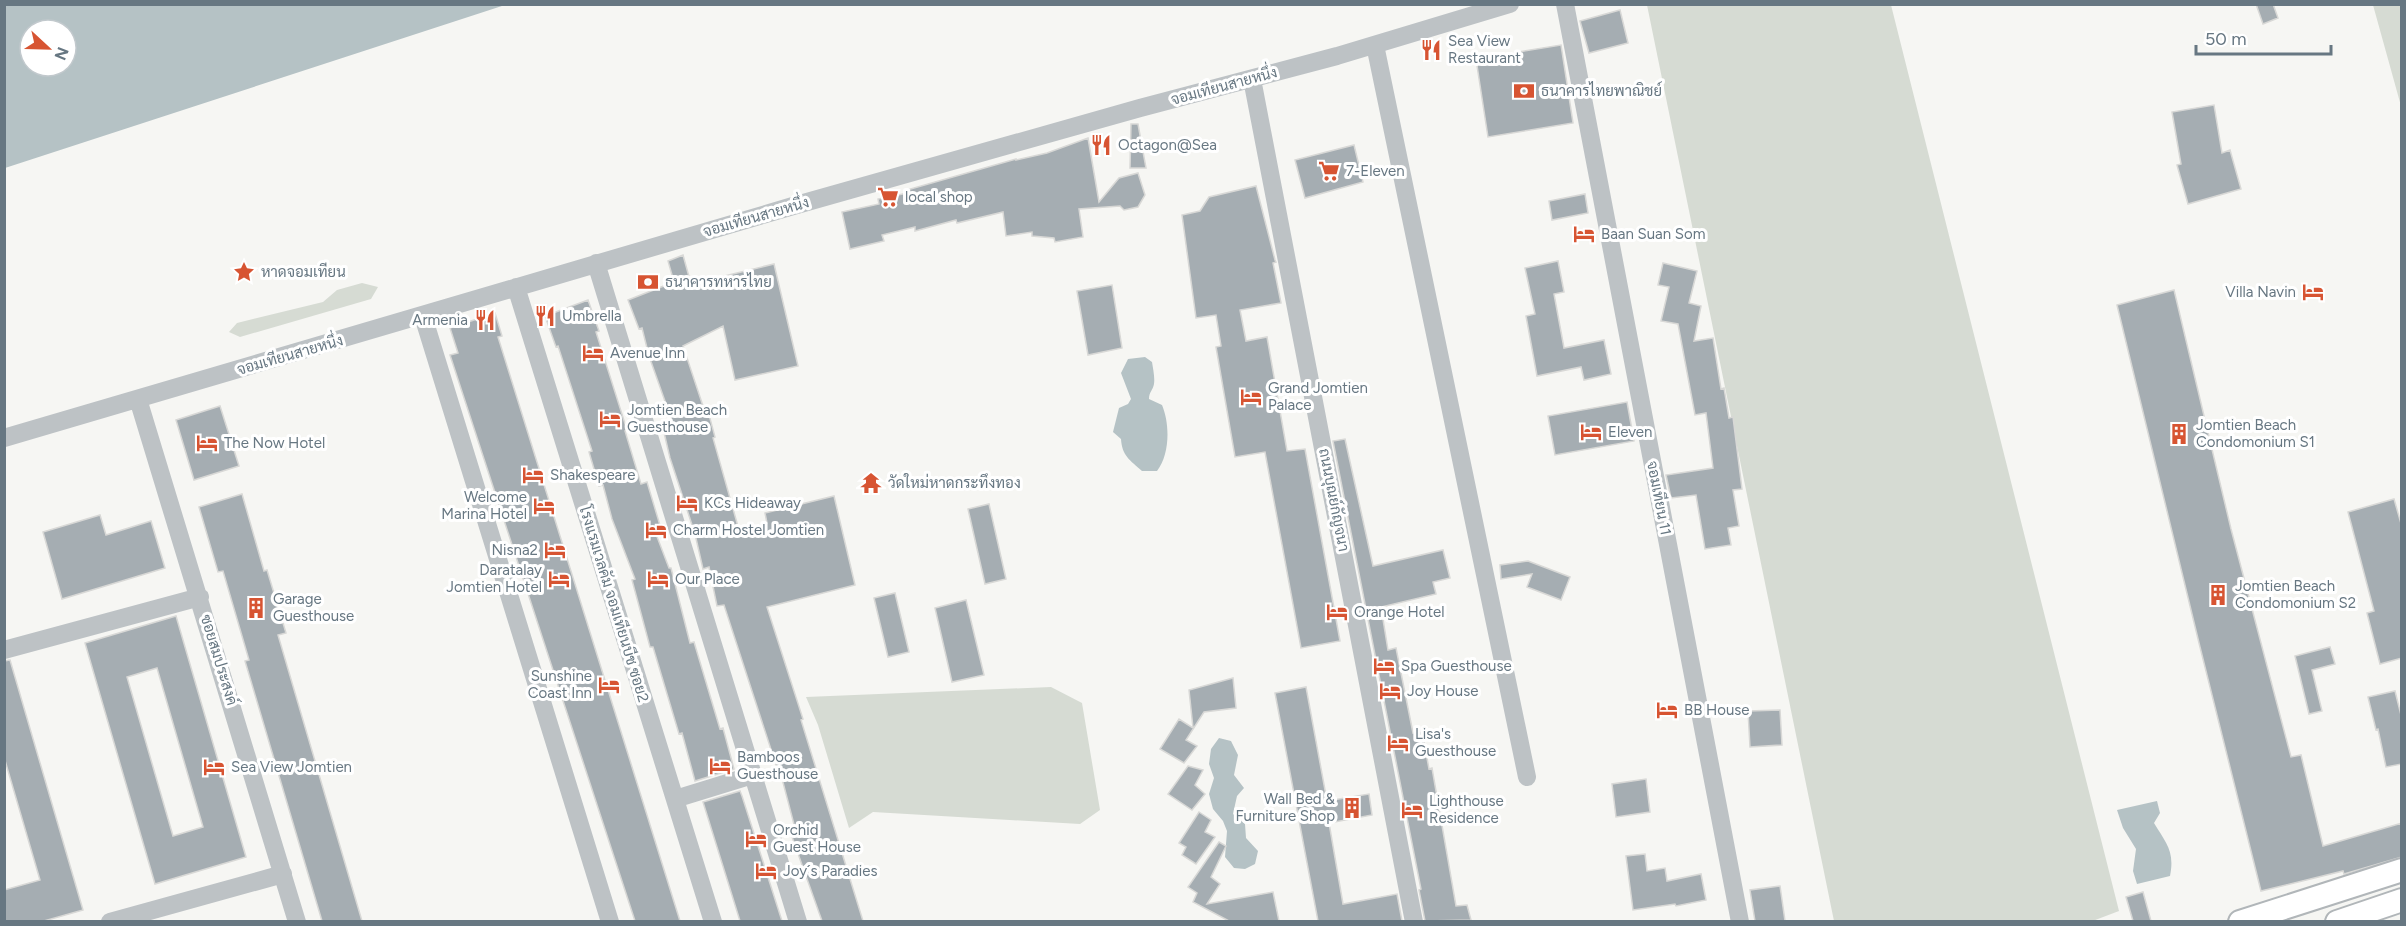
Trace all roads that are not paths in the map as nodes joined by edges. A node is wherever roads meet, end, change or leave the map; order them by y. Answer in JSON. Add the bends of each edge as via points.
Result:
{"nodes":[{"id":1,"x":1510,"y":4,"type":"edge"},
{"id":2,"x":1565,"y":4,"type":"edge"},
{"id":3,"x":1375,"y":45,"type":"junction"},
{"id":4,"x":1252,"y":79,"type":"junction"},
{"id":5,"x":596,"y":263,"type":"junction"},
{"id":6,"x":516,"y":287,"type":"junction"},
{"id":7,"x":423,"y":316,"type":"junction"},
{"id":8,"x":138,"y":399,"type":"junction"},
{"id":9,"x":4,"y":438,"type":"edge"},
{"id":10,"x":200,"y":597,"type":"junction"},
{"id":11,"x":4,"y":650,"type":"edge"},
{"id":12,"x":753,"y":775,"type":"junction"},
{"id":13,"x":1527,"y":777,"type":"dead end"},
{"id":14,"x":675,"y":799,"type":"junction"},
{"id":15,"x":2402,"y":870,"type":"edge"},
{"id":16,"x":284,"y":874,"type":"junction"},
{"id":17,"x":2365,"y":883,"type":"junction"},
{"id":18,"x":2402,"y":900,"type":"edge"},
{"id":19,"x":2374,"y":909,"type":"junction"},
{"id":20,"x":110,"y":921,"type":"edge"},
{"id":21,"x":297,"y":921,"type":"edge"},
{"id":22,"x":610,"y":921,"type":"edge"},
{"id":23,"x":713,"y":921,"type":"edge"},
{"id":24,"x":798,"y":921,"type":"edge"},
{"id":25,"x":1414,"y":921,"type":"edge"},
{"id":26,"x":1740,"y":921,"type":"edge"},
{"id":27,"x":2240,"y":921,"type":"edge"},
{"id":28,"x":2337,"y":921,"type":"edge"}],
"edges":[{"from":1,"to":3,"type":"street","name":"จอมเทียนสายหนึ่ง"},
{"from":2,"to":26,"type":"street","name":"จอมเทียน 11"},
{"from":3,"to":4,"type":"street","name":"จอมเทียนสายหนึ่ง"},
{"from":3,"to":13,"type":"street"},
{"from":4,"to":5,"type":"street","name":"จอมเทียนสายหนึ่ง"},
{"from":4,"to":25,"type":"street","name":"ถนนบุณย์กัญจนา"},
{"from":5,"to":6,"type":"street","name":"จอมเทียนสายหนึ่ง"},
{"from":5,"to":12,"type":"street"},
{"from":6,"to":7,"type":"street","name":"จอมเทียนสายหนึ่ง"},
{"from":6,"to":14,"type":"street","name":"โรงแรมเวลคัม จอมเทียนบีช ซอย2"},
{"from":7,"to":8,"type":"street","name":"จอมเทียนสายหนึ่ง"},
{"from":7,"to":22,"type":"street"},
{"from":8,"to":9,"type":"street","name":"จอมเทียนสายหนึ่ง"},
{"from":8,"to":10,"type":"street","name":"ซอยสมประสงค์"},
{"from":10,"to":11,"type":"street"},
{"from":10,"to":16,"type":"street","name":"ซอยสมประสงค์"},
{"from":12,"to":14,"type":"street"},
{"from":12,"to":24,"type":"street"},
{"from":14,"to":23,"type":"street","name":"โรงแรมเวลคัม จอมเทียนบีช ซอย2"},
{"from":15,"to":17,"type":"main road"},
{"from":16,"to":20,"type":"street"},
{"from":16,"to":21,"type":"street","name":"ซอยสมประสงค์"},
{"from":17,"to":19,"type":"street"},
{"from":17,"to":27,"type":"main road"},
{"from":18,"to":19,"type":"main road"},
{"from":19,"to":28,"type":"main road"}]}
